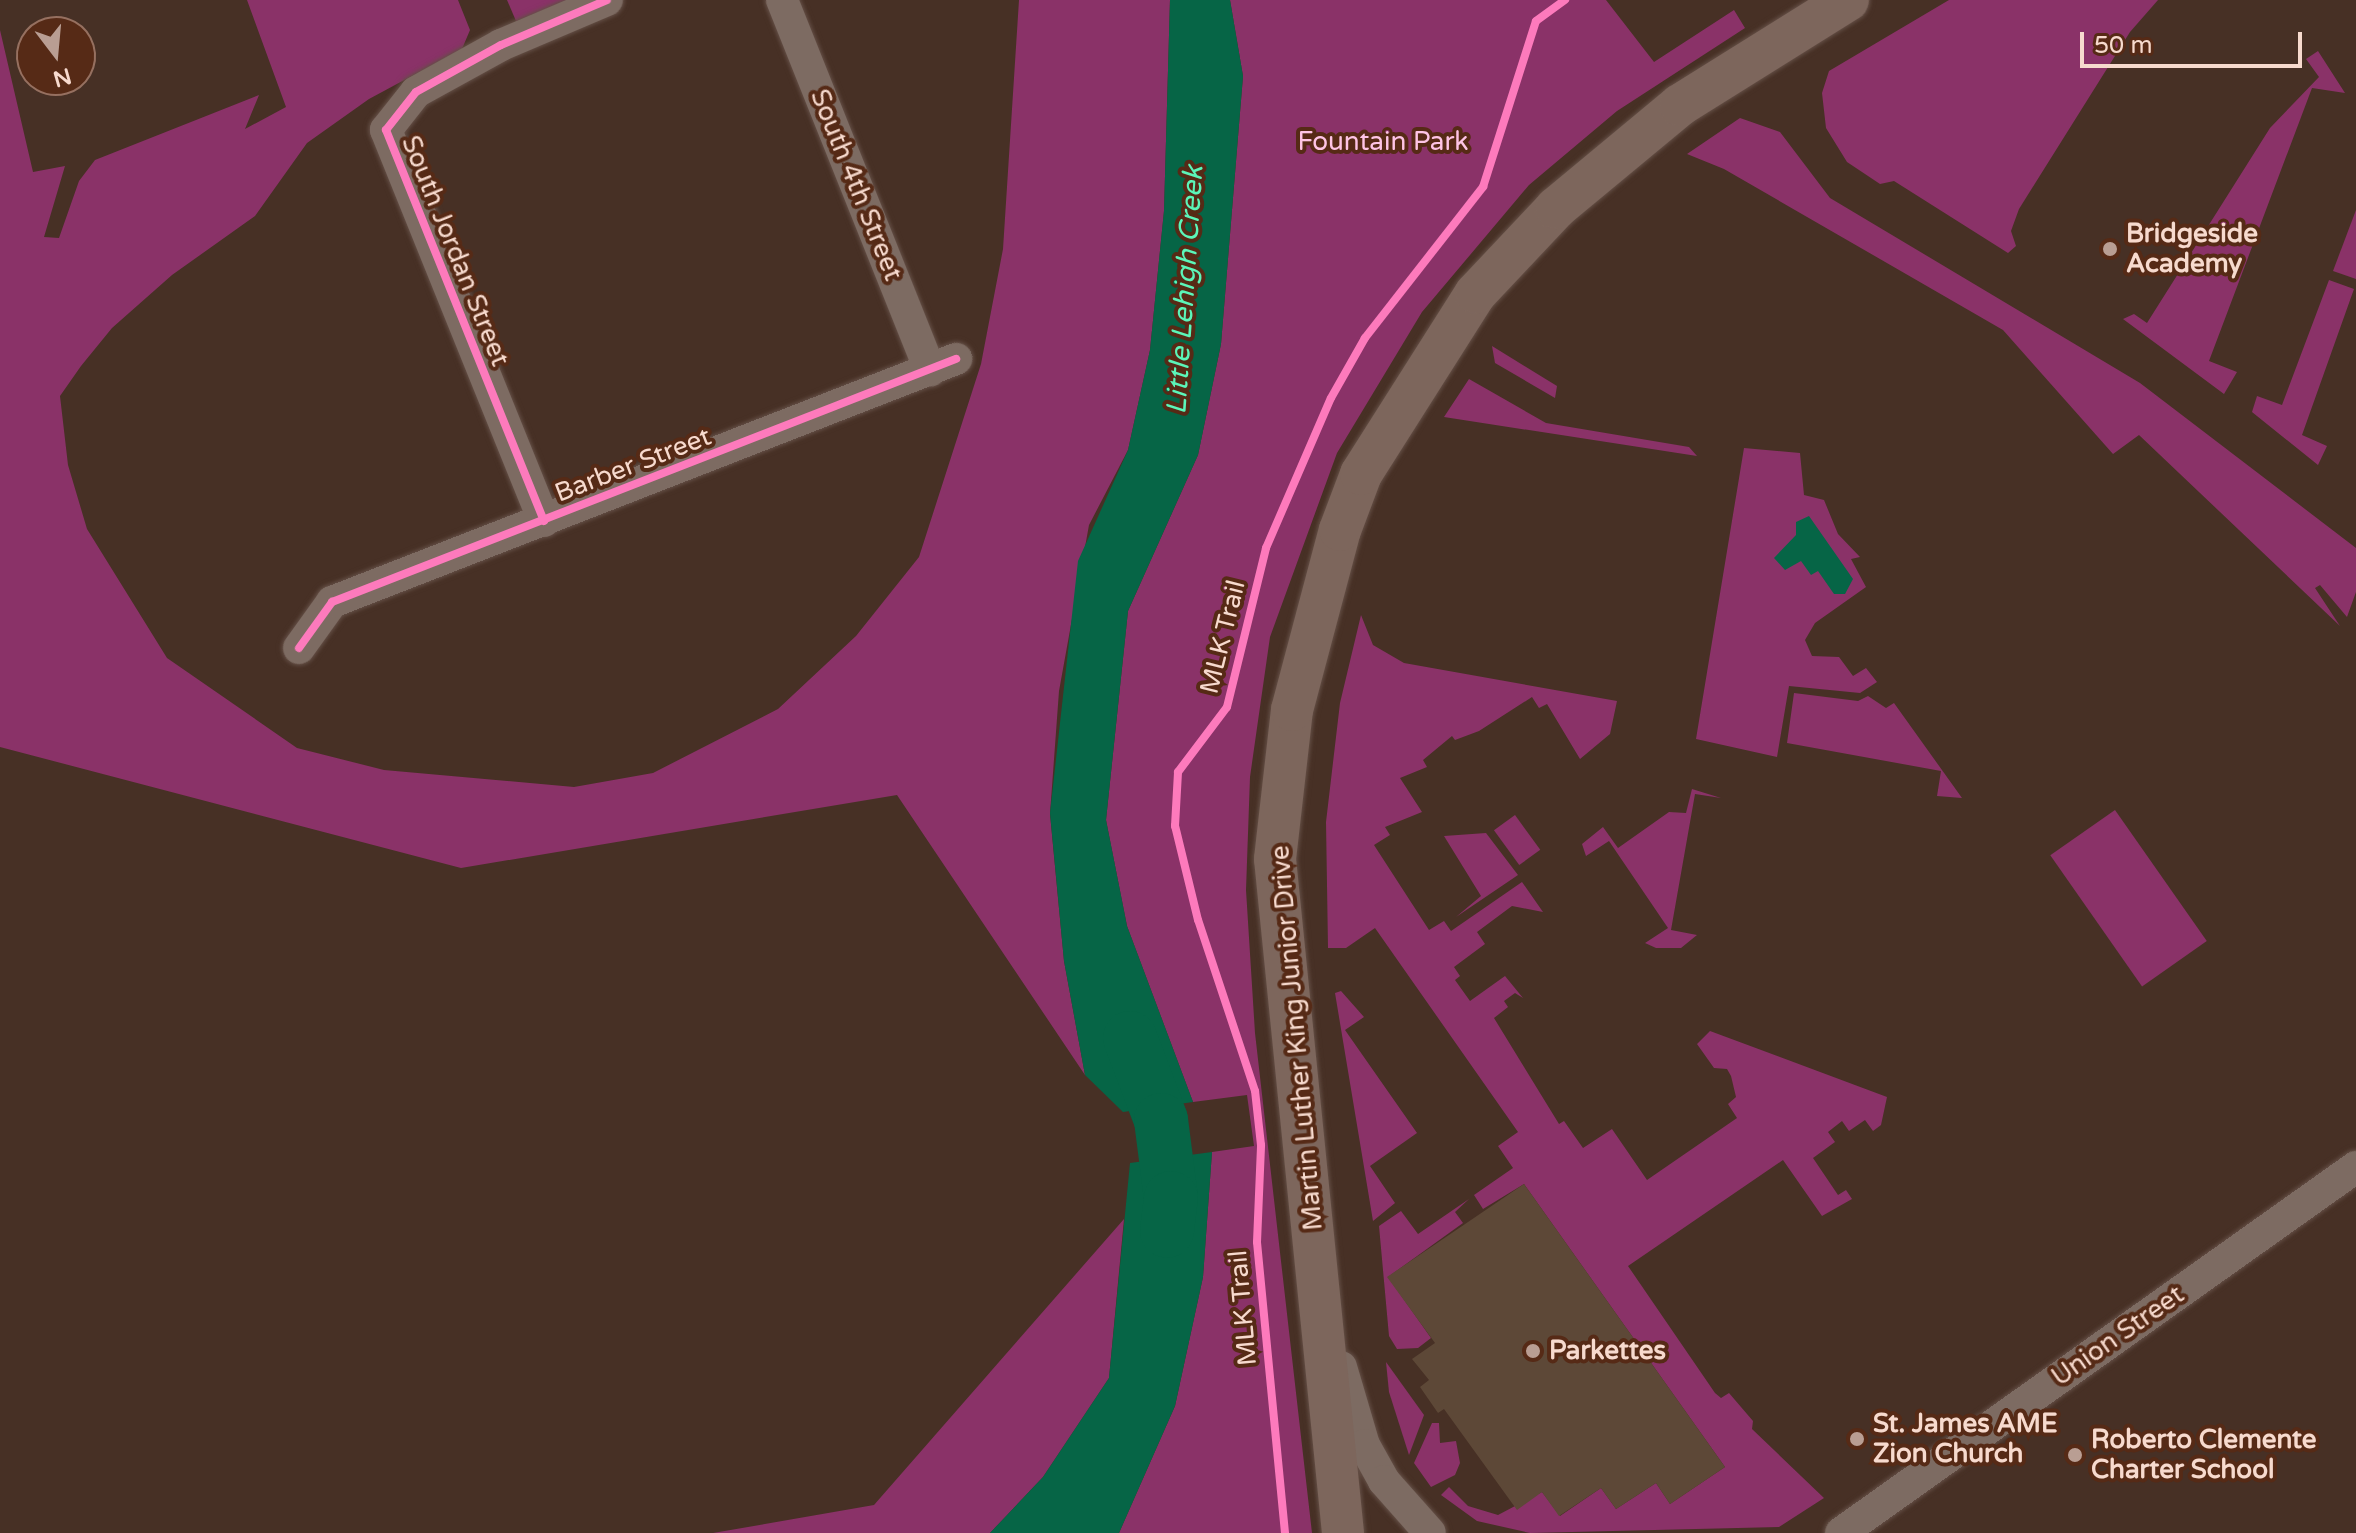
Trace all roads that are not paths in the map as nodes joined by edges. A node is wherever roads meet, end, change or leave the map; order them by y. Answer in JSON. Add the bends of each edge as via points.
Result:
{"nodes":[{"id":1,"x":607,"y":0,"type":"edge"},
{"id":2,"x":782,"y":0,"type":"edge"},
{"id":3,"x":1848,"y":0,"type":"edge"},
{"id":4,"x":943,"y":364,"type":"joint"},
{"id":5,"x":544,"y":521,"type":"junction"},
{"id":6,"x":299,"y":648,"type":"dead end"},
{"id":7,"x":2356,"y":1167,"type":"edge"},
{"id":8,"x":1314,"y":1226,"type":"junction"},
{"id":9,"x":1343,"y":1533,"type":"edge"},
{"id":10,"x":1430,"y":1533,"type":"edge"},
{"id":11,"x":1841,"y":1533,"type":"edge"}],
"edges":[{"from":1,"to":5,"type":"street","name":"South Jordan Street","via":[[501,45],[416,92],[386,130]]},
{"from":2,"to":4,"type":"street","name":"South 4th Street"},
{"from":3,"to":8,"type":"main road","name":"Martin Luther King Junior Drive","via":[[1680,105],[1556,208],[1476,293],[1361,474],[1318,601],[1292,710],[1275,859]]},
{"from":4,"to":5,"type":"street","name":"Barber Street"},
{"from":5,"to":6,"type":"street","name":"Barber Street","via":[[332,602]]},
{"from":7,"to":11,"type":"street","name":"Union Street"},
{"from":8,"to":9,"type":"main road","name":"Martin Luther King Junior Drive"},
{"from":8,"to":10,"type":"street","via":[[1346,1390],[1364,1445],[1384,1481]]}]}
